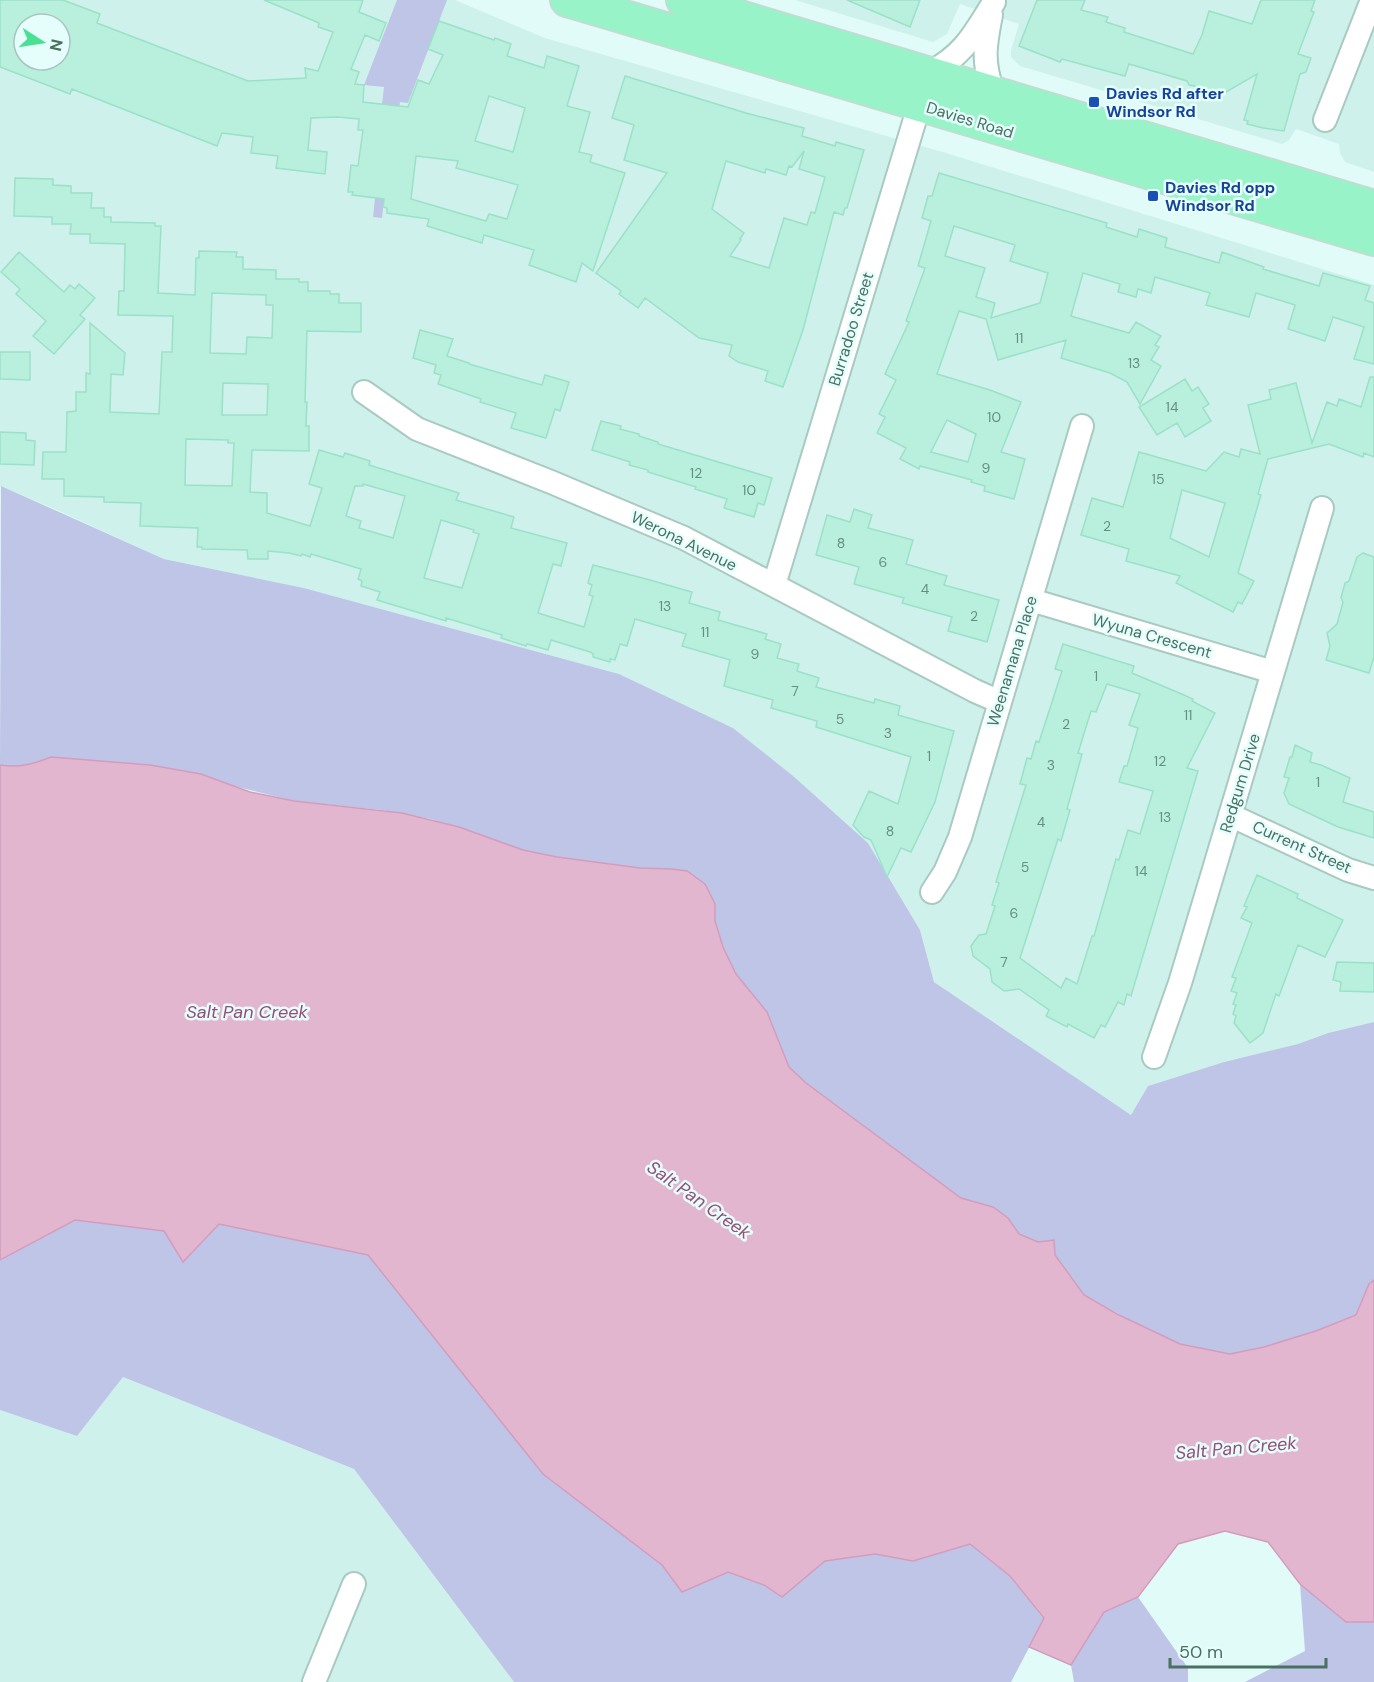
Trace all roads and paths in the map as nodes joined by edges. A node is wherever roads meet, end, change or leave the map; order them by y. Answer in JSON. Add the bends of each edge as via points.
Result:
{"nodes":[{"id":1,"x":567,"y":0,"type":"edge"},
{"id":2,"x":682,"y":0,"type":"edge"},
{"id":3,"x":1372,"y":0,"type":"edge"},
{"id":4,"x":994,"y":1,"type":"edge"},
{"id":5,"x":929,"y":73,"type":"junction"},
{"id":6,"x":993,"y":92,"type":"junction"},
{"id":7,"x":918,"y":104,"type":"junction"},
{"id":8,"x":1325,"y":120,"type":"dead end"},
{"id":9,"x":1374,"y":207,"type":"edge"},
{"id":10,"x":1374,"y":239,"type":"edge"},
{"id":11,"x":364,"y":392,"type":"dead end"},
{"id":12,"x":1082,"y":426,"type":"dead end"},
{"id":13,"x":1322,"y":508,"type":"dead end"},
{"id":14,"x":774,"y":585,"type":"junction"},
{"id":15,"x":1031,"y":600,"type":"junction"},
{"id":16,"x":1273,"y":672,"type":"junction"},
{"id":17,"x":1000,"y":702,"type":"junction"},
{"id":18,"x":1230,"y":815,"type":"junction"},
{"id":19,"x":1374,"y":878,"type":"edge"},
{"id":20,"x":932,"y":892,"type":"dead end"},
{"id":21,"x":1154,"y":1057,"type":"dead end"},
{"id":22,"x":354,"y":1584,"type":"dead end"},
{"id":23,"x":314,"y":1682,"type":"edge"}],
"edges":[{"from":1,"to":7,"type":"highway","name":"Davies Road"},
{"from":2,"to":5,"type":"highway","name":"Davies Road"},
{"from":3,"to":8,"type":"street"},
{"from":4,"to":5,"type":"street","via":[[958,54]]},
{"from":4,"to":6,"type":"street","via":[[984,61]]},
{"from":5,"to":6,"type":"highway","name":"Davies Road"},
{"from":5,"to":7,"type":"street","name":"Burradoo Street"},
{"from":6,"to":9,"type":"highway","name":"Davies Road"},
{"from":7,"to":10,"type":"highway","name":"Davies Road"},
{"from":7,"to":14,"type":"street","name":"Burradoo Street"},
{"from":11,"to":14,"type":"street","name":"Werona Avenue","via":[[417,429],[657,525]]},
{"from":12,"to":15,"type":"street","name":"Weenamana Place"},
{"from":13,"to":16,"type":"street","name":"Redgum Drive"},
{"from":14,"to":17,"type":"street","name":"Werona Avenue"},
{"from":15,"to":16,"type":"street","name":"Wyuna Crescent"},
{"from":15,"to":17,"type":"street","name":"Weenamana Place"},
{"from":16,"to":18,"type":"street","name":"Redgum Drive"},
{"from":17,"to":20,"type":"street","name":"Weenamana Place","via":[[953,855]]},
{"from":18,"to":19,"type":"street","name":"Current Street","via":[[1348,870]]},
{"from":18,"to":21,"type":"street","name":"Redgum Drive","via":[[1177,994]]},
{"from":22,"to":23,"type":"street"}]}
